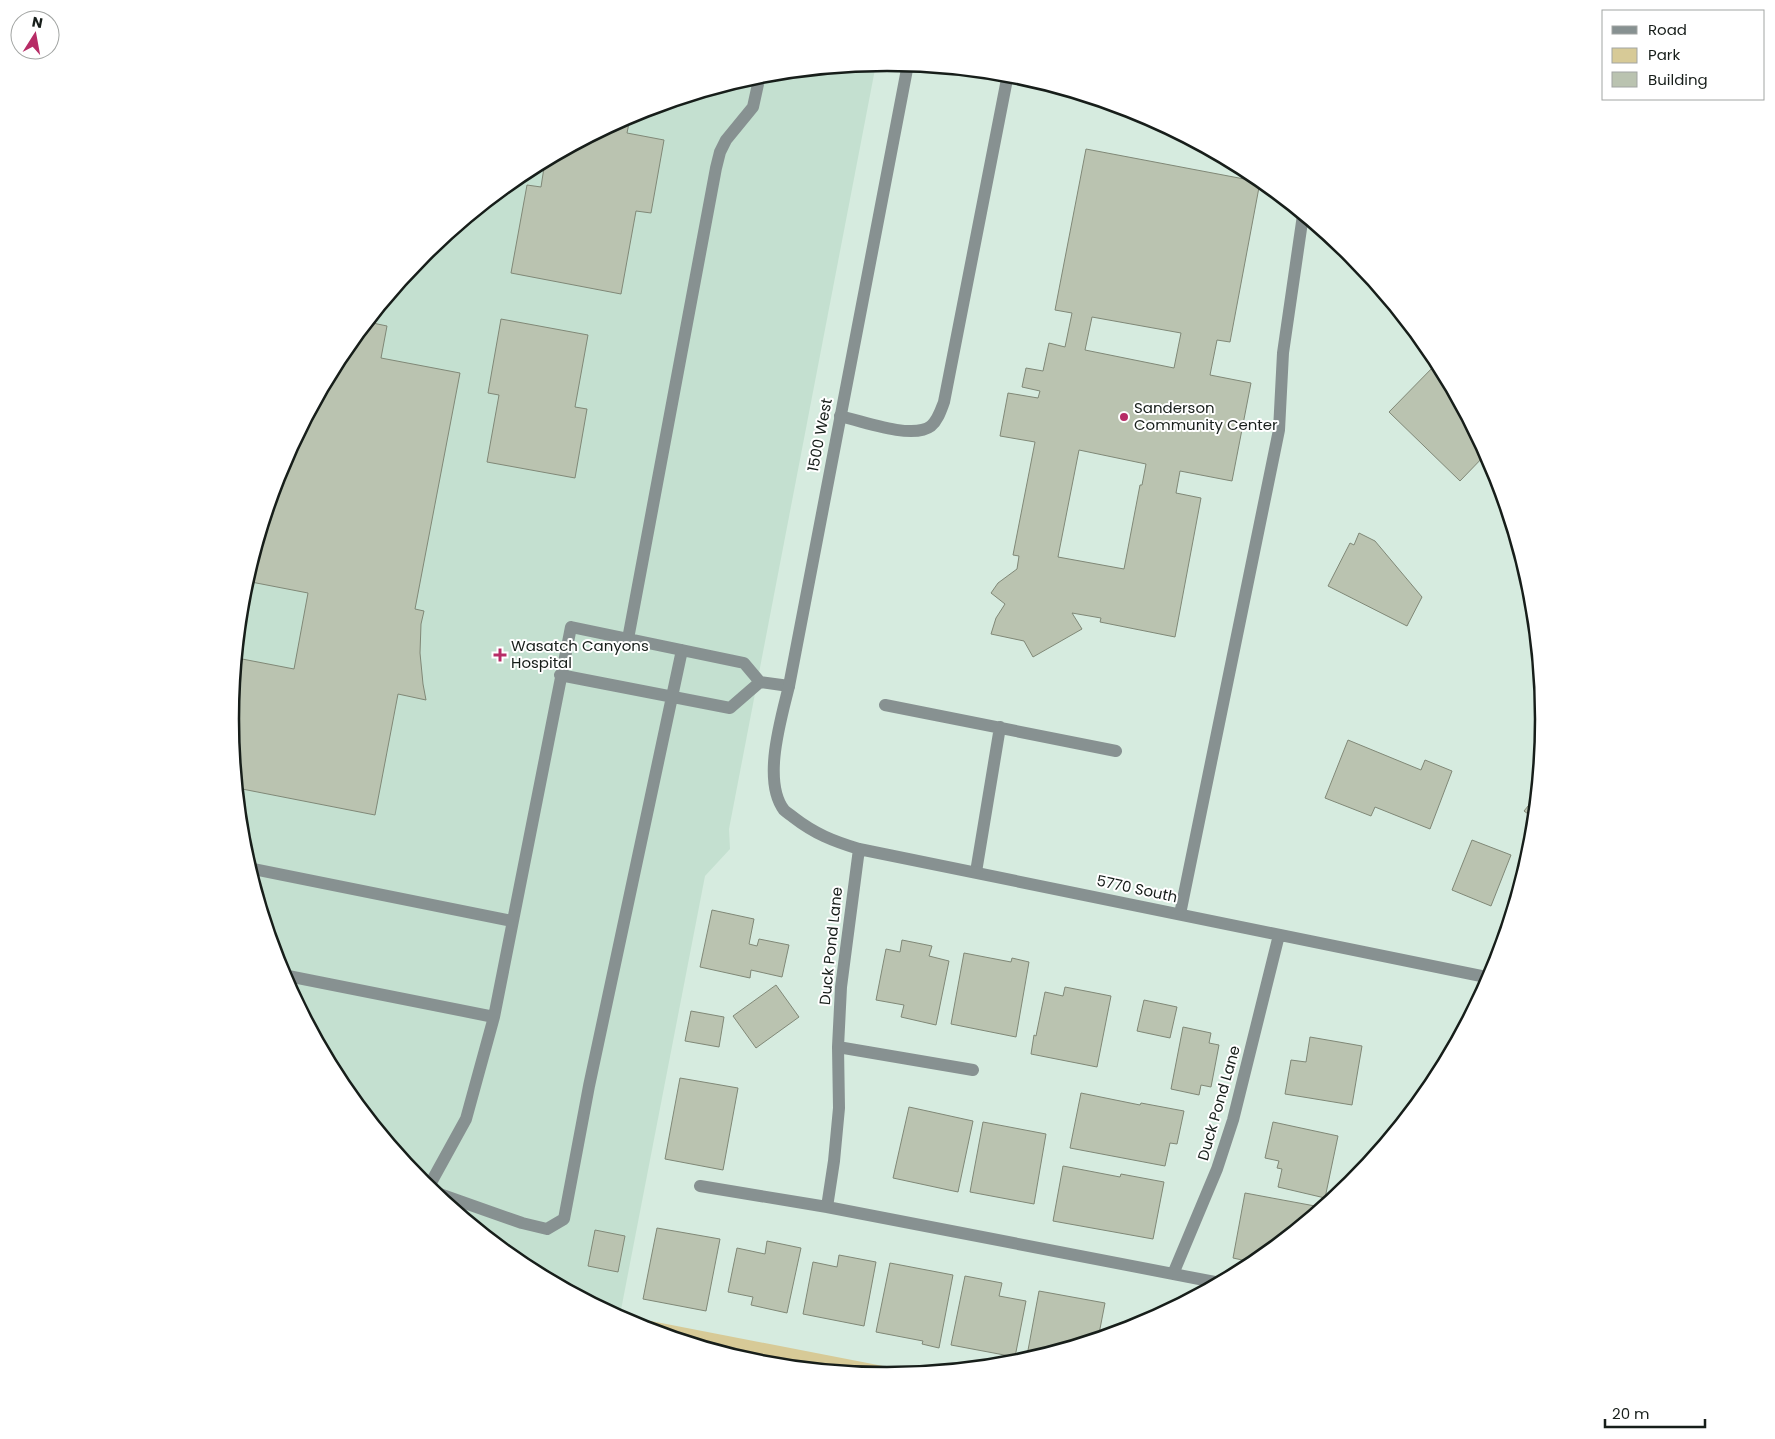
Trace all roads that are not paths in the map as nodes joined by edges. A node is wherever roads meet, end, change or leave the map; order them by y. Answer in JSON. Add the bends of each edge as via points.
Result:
{"nodes":[{"id":1,"x":906,"y":72,"type":"edge"},
{"id":2,"x":1006,"y":83,"type":"edge"},
{"id":3,"x":758,"y":85,"type":"edge"},
{"id":4,"x":1302,"y":221,"type":"edge"},
{"id":5,"x":840,"y":416,"type":"junction"},
{"id":6,"x":628,"y":639,"type":"junction"},
{"id":7,"x":682,"y":650,"type":"junction"},
{"id":8,"x":560,"y":676,"type":"junction"},
{"id":9,"x":760,"y":682,"type":"junction"},
{"id":10,"x":789,"y":686,"type":"junction"},
{"id":11,"x":673,"y":698,"type":"junction"},
{"id":12,"x":885,"y":705,"type":"dead end"},
{"id":13,"x":1000,"y":728,"type":"junction"},
{"id":14,"x":1116,"y":751,"type":"dead end"},
{"id":15,"x":784,"y":810,"type":"joint"},
{"id":16,"x":859,"y":849,"type":"junction"},
{"id":17,"x":257,"y":869,"type":"edge"},
{"id":18,"x":976,"y":872,"type":"junction"},
{"id":19,"x":1180,"y":914,"type":"junction"},
{"id":20,"x":512,"y":921,"type":"junction"},
{"id":21,"x":1279,"y":934,"type":"junction"},
{"id":22,"x":1482,"y":976,"type":"edge"},
{"id":23,"x":293,"y":977,"type":"edge"},
{"id":24,"x":494,"y":1017,"type":"junction"},
{"id":25,"x":838,"y":1047,"type":"junction"},
{"id":26,"x":973,"y":1070,"type":"dead end"},
{"id":27,"x":432,"y":1181,"type":"edge"},
{"id":28,"x":700,"y":1186,"type":"dead end"},
{"id":29,"x":450,"y":1198,"type":"edge"},
{"id":30,"x":827,"y":1207,"type":"junction"},
{"id":31,"x":1174,"y":1274,"type":"junction"},
{"id":32,"x":1211,"y":1281,"type":"edge"}],
"edges":[{"from":1,"to":5,"type":"street","name":"1500 West"},
{"from":2,"to":5,"type":"street","via":[[944,402],[938,416],[931,426],[905,431]]},
{"from":3,"to":6,"type":"street","via":[[753,107],[726,140],[716,168]]},
{"from":4,"to":19,"type":"street","via":[[1283,353],[1279,430]]},
{"from":5,"to":10,"type":"street","name":"1500 West"},
{"from":6,"to":7,"type":"street"},
{"from":6,"to":8,"type":"street","via":[[571,627]]},
{"from":7,"to":9,"type":"street","via":[[744,663]]},
{"from":7,"to":11,"type":"street"},
{"from":8,"to":11,"type":"street"},
{"from":8,"to":20,"type":"street"},
{"from":9,"to":10,"type":"street"},
{"from":9,"to":11,"type":"street","via":[[730,708]]},
{"from":10,"to":15,"type":"street","name":"1500 West","via":[[777,735],[774,769],[776,793]]},
{"from":11,"to":29,"type":"street","via":[[589,1086],[564,1219],[547,1229],[522,1224]]},
{"from":12,"to":13,"type":"street"},
{"from":13,"to":14,"type":"street"},
{"from":13,"to":18,"type":"street"},
{"from":15,"to":16,"type":"street","name":"5770 South","via":[[809,830]]},
{"from":16,"to":18,"type":"street","name":"5770 South"},
{"from":16,"to":25,"type":"street","name":"Duck Pond Lane","via":[[841,987]]},
{"from":17,"to":20,"type":"street"},
{"from":18,"to":19,"type":"street","name":"5770 South"},
{"from":19,"to":21,"type":"street","name":"5770 South"},
{"from":20,"to":24,"type":"street"},
{"from":21,"to":22,"type":"street","name":"5770 South"},
{"from":21,"to":31,"type":"street","name":"Duck Pond Lane","via":[[1234,1120],[1218,1169]]},
{"from":23,"to":24,"type":"street"},
{"from":24,"to":27,"type":"street","via":[[466,1119]]},
{"from":25,"to":26,"type":"street"},
{"from":25,"to":30,"type":"street","name":"Duck Pond Lane","via":[[839,1108]]},
{"from":28,"to":30,"type":"street"},
{"from":30,"to":31,"type":"street"},
{"from":31,"to":32,"type":"street"}]}
